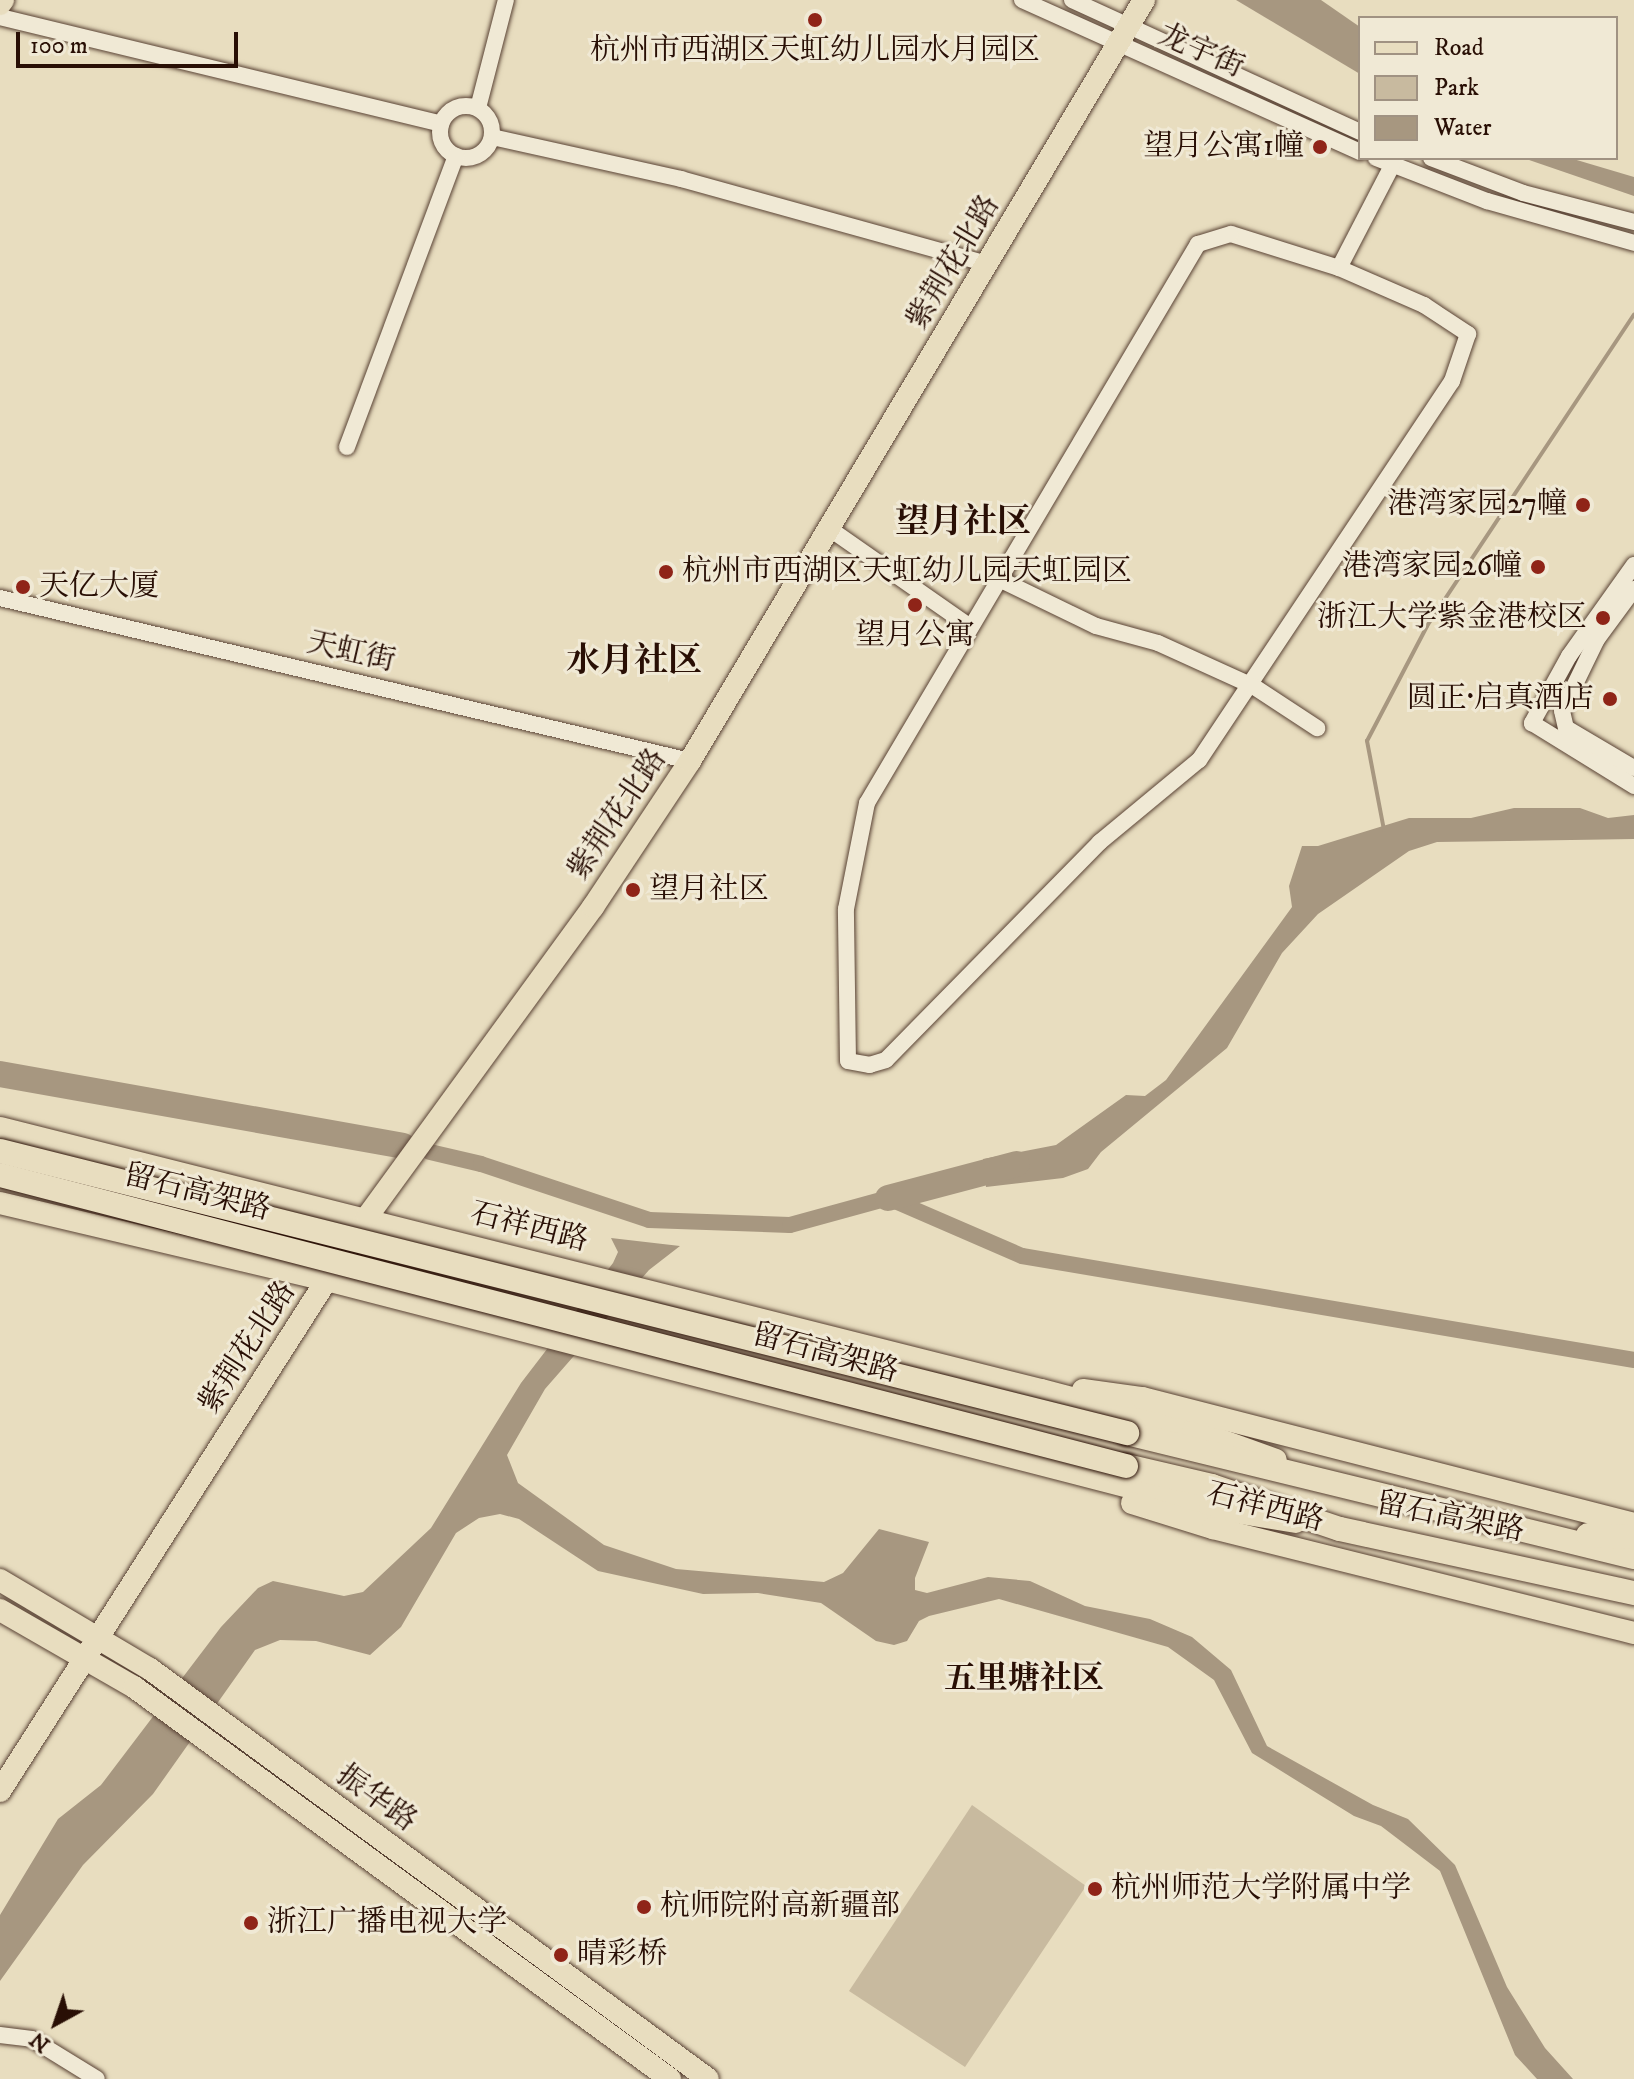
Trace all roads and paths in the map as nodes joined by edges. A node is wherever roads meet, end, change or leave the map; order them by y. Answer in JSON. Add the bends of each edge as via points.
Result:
{"nodes":[{"id":1,"x":506,"y":0,"type":"edge"},
{"id":2,"x":1022,"y":0,"type":"edge"},
{"id":3,"x":1072,"y":0,"type":"edge"},
{"id":4,"x":1144,"y":0,"type":"edge"},
{"id":5,"x":0,"y":17,"type":"edge"},
{"id":6,"x":1131,"y":23,"type":"junction"},
{"id":7,"x":1118,"y":46,"type":"junction"},
{"id":8,"x":478,"y":108,"type":"junction"},
{"id":9,"x":441,"y":124,"type":"junction"},
{"id":10,"x":1358,"y":131,"type":"edge"},
{"id":11,"x":492,"y":137,"type":"junction"},
{"id":12,"x":1358,"y":151,"type":"edge"},
{"id":13,"x":456,"y":156,"type":"junction"},
{"id":14,"x":1382,"y":160,"type":"edge"},
{"id":15,"x":1436,"y":160,"type":"edge"},
{"id":16,"x":1393,"y":164,"type":"junction"},
{"id":17,"x":1634,"y":222,"type":"edge"},
{"id":18,"x":1634,"y":243,"type":"edge"},
{"id":19,"x":988,"y":264,"type":"junction"},
{"id":20,"x":1339,"y":268,"type":"junction"},
{"id":21,"x":347,"y":447,"type":"dead end"},
{"id":22,"x":830,"y":529,"type":"junction"},
{"id":23,"x":1634,"y":565,"type":"edge"},
{"id":24,"x":997,"y":578,"type":"junction"},
{"id":25,"x":1634,"y":589,"type":"edge"},
{"id":26,"x":0,"y":598,"type":"edge"},
{"id":27,"x":969,"y":626,"type":"junction"},
{"id":28,"x":1598,"y":637,"type":"junction"},
{"id":29,"x":1253,"y":686,"type":"junction"},
{"id":30,"x":1536,"y":726,"type":"junction"},
{"id":31,"x":1317,"y":728,"type":"dead end"},
{"id":32,"x":690,"y":761,"type":"junction"},
{"id":33,"x":1634,"y":768,"type":"edge"},
{"id":34,"x":1634,"y":786,"type":"edge"},
{"id":35,"x":0,"y":1128,"type":"edge"},
{"id":36,"x":0,"y":1151,"type":"edge"},
{"id":37,"x":0,"y":1175,"type":"edge"},
{"id":38,"x":0,"y":1203,"type":"edge"},
{"id":39,"x":367,"y":1217,"type":"junction"},
{"id":40,"x":327,"y":1280,"type":"junction"},
{"id":41,"x":1041,"y":1390,"type":"junction"},
{"id":42,"x":933,"y":1439,"type":"junction"},
{"id":43,"x":1322,"y":1477,"type":"junction"},
{"id":44,"x":1634,"y":1524,"type":"edge"},
{"id":45,"x":1340,"y":1529,"type":"junction"},
{"id":46,"x":1533,"y":1533,"type":"junction"},
{"id":47,"x":1634,"y":1537,"type":"edge"},
{"id":48,"x":1634,"y":1557,"type":"edge"},
{"id":49,"x":1519,"y":1564,"type":"junction"},
{"id":50,"x":0,"y":1580,"type":"edge"},
{"id":51,"x":1634,"y":1593,"type":"edge"},
{"id":52,"x":1634,"y":1604,"type":"edge"},
{"id":53,"x":0,"y":1610,"type":"edge"},
{"id":54,"x":1634,"y":1633,"type":"edge"},
{"id":55,"x":100,"y":1637,"type":"junction"},
{"id":56,"x":89,"y":1658,"type":"junction"},
{"id":57,"x":0,"y":1791,"type":"edge"},
{"id":58,"x":0,"y":2035,"type":"edge"},
{"id":59,"x":695,"y":2075,"type":"edge"},
{"id":60,"x":97,"y":2079,"type":"edge"},
{"id":61,"x":670,"y":2079,"type":"edge"}],
"edges":[{"from":1,"to":8,"type":"street"},
{"from":2,"to":7,"type":"street","name":"龙宇街"},
{"from":3,"to":6,"type":"street","name":"龙宇街"},
{"from":4,"to":6,"type":"main road","name":"紫荆花北路"},
{"from":5,"to":9,"type":"street"},
{"from":6,"to":7,"type":"main road","name":"紫荆花北路"},
{"from":6,"to":10,"type":"street","name":"龙宇街"},
{"from":7,"to":12,"type":"street","name":"龙宇街"},
{"from":7,"to":19,"type":"main road","name":"紫荆花北路"},
{"from":8,"to":9,"type":"street","via":[[452,110]]},
{"from":8,"to":11,"type":"street","via":[[490,120]]},
{"from":9,"to":13,"type":"street","via":[[441,140]]},
{"from":11,"to":13,"type":"street","via":[[479,155]]},
{"from":11,"to":19,"type":"street","via":[[681,179]]},
{"from":13,"to":21,"type":"street"},
{"from":14,"to":16,"type":"street"},
{"from":15,"to":17,"type":"street","via":[[1523,193]]},
{"from":16,"to":18,"type":"street","via":[[1487,201]]},
{"from":16,"to":20,"type":"street"},
{"from":19,"to":22,"type":"main road","name":"紫荆花北路"},
{"from":20,"to":24,"type":"street","via":[[1231,234],[1198,244]]},
{"from":20,"to":29,"type":"street","via":[[1424,305],[1468,334],[1452,381]]},
{"from":22,"to":27,"type":"street"},
{"from":22,"to":32,"type":"main road","name":"紫荆花北路"},
{"from":23,"to":30,"type":"street","via":[[1569,656]]},
{"from":24,"to":27,"type":"street"},
{"from":24,"to":29,"type":"street","via":[[1096,626],[1158,643]]},
{"from":25,"to":28,"type":"street"},
{"from":26,"to":32,"type":"street","name":"天虹街"},
{"from":27,"to":29,"type":"street","via":[[867,803],[846,909],[848,1061],[870,1065],[886,1060],[1100,842],[1199,760]]},
{"from":28,"to":30,"type":"street"},
{"from":28,"to":33,"type":"street","via":[[1562,711],[1566,728]]},
{"from":29,"to":31,"type":"street"},
{"from":30,"to":34,"type":"street"},
{"from":32,"to":39,"type":"main road","name":"紫荆花北路","via":[[587,916]]},
{"from":35,"to":39,"type":"main road","name":"石祥西路"},
{"from":36,"to":43,"type":"highway","name":"留石高架路","bridge":true},
{"from":37,"to":45,"type":"highway","name":"留石高架路","bridge":true,"via":[[1212,1486]]},
{"from":38,"to":40,"type":"main road","name":"石祥西路"},
{"from":39,"to":40,"type":"main road","name":"紫荆花北路"},
{"from":39,"to":41,"type":"main road","name":"石祥西路"},
{"from":40,"to":42,"type":"main road","name":"石祥西路"},
{"from":40,"to":55,"type":"main road","name":"紫荆花北路"},
{"from":41,"to":43,"type":"main road","name":"石祥西路","via":[[1193,1430]]},
{"from":41,"to":44,"type":"main road","name":"石祥西路","via":[[1142,1398]]},
{"from":42,"to":45,"type":"main road","name":"石祥西路","via":[[1210,1508]]},
{"from":42,"to":54,"type":"main road","name":"石祥西路","via":[[1213,1528]]},
{"from":43,"to":46,"type":"highway","name":"留石高架路"},
{"from":45,"to":49,"type":"highway","name":"留石高架路"},
{"from":46,"to":47,"type":"highway"},
{"from":46,"to":48,"type":"highway","name":"留石高架路"},
{"from":49,"to":51,"type":"highway","name":"留石高架路"},
{"from":49,"to":52,"type":"highway"},
{"from":50,"to":55,"type":"main road","name":"振华路"},
{"from":53,"to":56,"type":"main road","name":"振华路"},
{"from":55,"to":56,"type":"main road","name":"紫荆花北路"},
{"from":55,"to":59,"type":"main road","name":"振华路"},
{"from":56,"to":57,"type":"main road","name":"紫荆花北路"},
{"from":56,"to":61,"type":"main road","name":"振华路"},
{"from":58,"to":60,"type":"street","via":[[32,2039]]}]}
